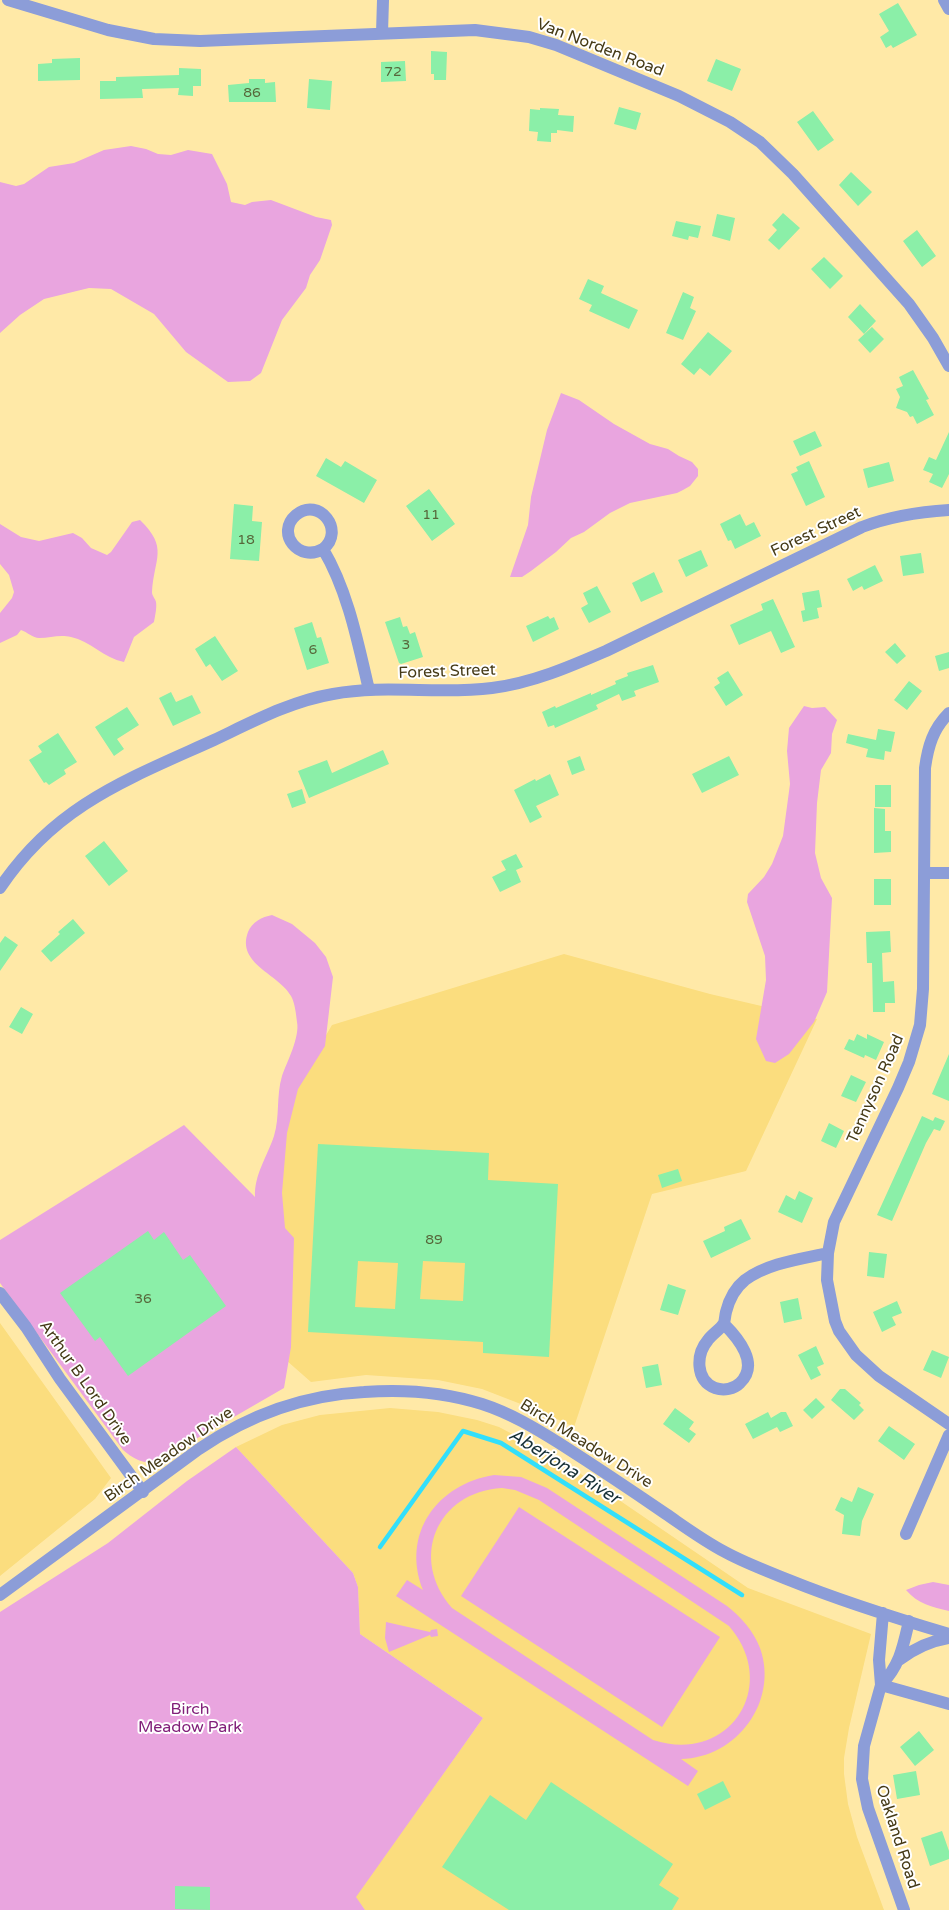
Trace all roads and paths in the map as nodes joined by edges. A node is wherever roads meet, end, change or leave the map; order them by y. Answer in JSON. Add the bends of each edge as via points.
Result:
{"nodes":[{"id":1,"x":8,"y":0,"type":"edge"},
{"id":2,"x":383,"y":0,"type":"edge"},
{"id":3,"x":944,"y":0,"type":"edge"},
{"id":4,"x":949,"y":9,"type":"edge"},
{"id":5,"x":382,"y":33,"type":"junction"},
{"id":6,"x":949,"y":366,"type":"edge"},
{"id":7,"x":949,"y":510,"type":"edge"},
{"id":8,"x":323,"y":549,"type":"dead end"},
{"id":9,"x":369,"y":690,"type":"junction"},
{"id":10,"x":949,"y":713,"type":"edge"},
{"id":11,"x":925,"y":873,"type":"junction"},
{"id":12,"x":949,"y":873,"type":"edge"},
{"id":13,"x":0,"y":888,"type":"edge"},
{"id":14,"x":828,"y":1253,"type":"junction"},
{"id":15,"x":0,"y":1293,"type":"edge"},
{"id":16,"x":724,"y":1324,"type":"junction"},
{"id":17,"x":949,"y":1424,"type":"edge"},
{"id":18,"x":949,"y":1435,"type":"edge"},
{"id":19,"x":143,"y":1492,"type":"junction"},
{"id":20,"x":906,"y":1534,"type":"dead end"},
{"id":21,"x":0,"y":1595,"type":"edge"},
{"id":22,"x":883,"y":1613,"type":"junction"},
{"id":23,"x":909,"y":1621,"type":"junction"},
{"id":24,"x":949,"y":1634,"type":"edge"},
{"id":25,"x":949,"y":1638,"type":"edge"},
{"id":26,"x":899,"y":1660,"type":"junction"},
{"id":27,"x":881,"y":1685,"type":"junction"},
{"id":28,"x":949,"y":1704,"type":"edge"},
{"id":29,"x":904,"y":1910,"type":"edge"}],
"edges":[{"from":1,"to":5,"type":"street","name":"Van Norden Road","via":[[99,28],[154,39],[200,41]]},
{"from":2,"to":5,"type":"street"},
{"from":3,"to":4,"type":"street"},
{"from":5,"to":6,"type":"street","name":"Van Norden Road","via":[[474,30],[529,37],[651,83],[730,122],[760,142],[793,174],[909,304]]},
{"from":7,"to":9,"type":"street","name":"Forest Street","via":[[891,517],[862,527],[550,675],[479,689]]},
{"from":8,"to":9,"type":"street","via":[[349,612]]},
{"from":9,"to":13,"type":"street","name":"Forest Street","via":[[316,697],[274,712],[95,796],[45,834]]},
{"from":10,"to":11,"type":"street","name":"Tennyson Road","via":[[933,735],[927,756],[924,782]]},
{"from":11,"to":12,"type":"street"},
{"from":11,"to":14,"type":"street","name":"Tennyson Road","via":[[923,989],[918,1034],[898,1088],[840,1207]]},
{"from":14,"to":16,"type":"street","via":[[784,1263],[748,1278],[733,1294]]},
{"from":14,"to":17,"type":"street","name":"Tennyson Road","via":[[832,1308],[839,1331],[850,1348],[879,1376]]},
{"from":15,"to":19,"type":"street","name":"Arthur B Lord Drive"},
{"from":16,"to":16,"type":"street","via":[[741,1342],[747,1365],[739,1384],[724,1389],[714,1388],[706,1382],[699,1362],[705,1344]]},
{"from":18,"to":20,"type":"street"},
{"from":19,"to":21,"type":"street","name":"Birch Meadow Drive"},
{"from":19,"to":22,"type":"street","name":"Birch Meadow Drive","via":[[230,1429],[275,1409],[352,1392],[446,1395],[484,1405],[535,1428],[727,1553],[800,1584]]},
{"from":22,"to":23,"type":"street","name":"Birch Meadow Drive"},
{"from":22,"to":27,"type":"street","name":"Oakland Road","via":[[879,1660]]},
{"from":23,"to":24,"type":"street","name":"Birch Meadow Drive"},
{"from":23,"to":26,"type":"street","name":"Oakland Road"},
{"from":25,"to":26,"type":"street","name":"Oakland Road","via":[[927,1643]]},
{"from":26,"to":27,"type":"street","name":"Oakland Road"},
{"from":27,"to":28,"type":"street"},
{"from":27,"to":29,"type":"street","name":"Oakland Road","via":[[864,1746],[863,1788]]}]}
